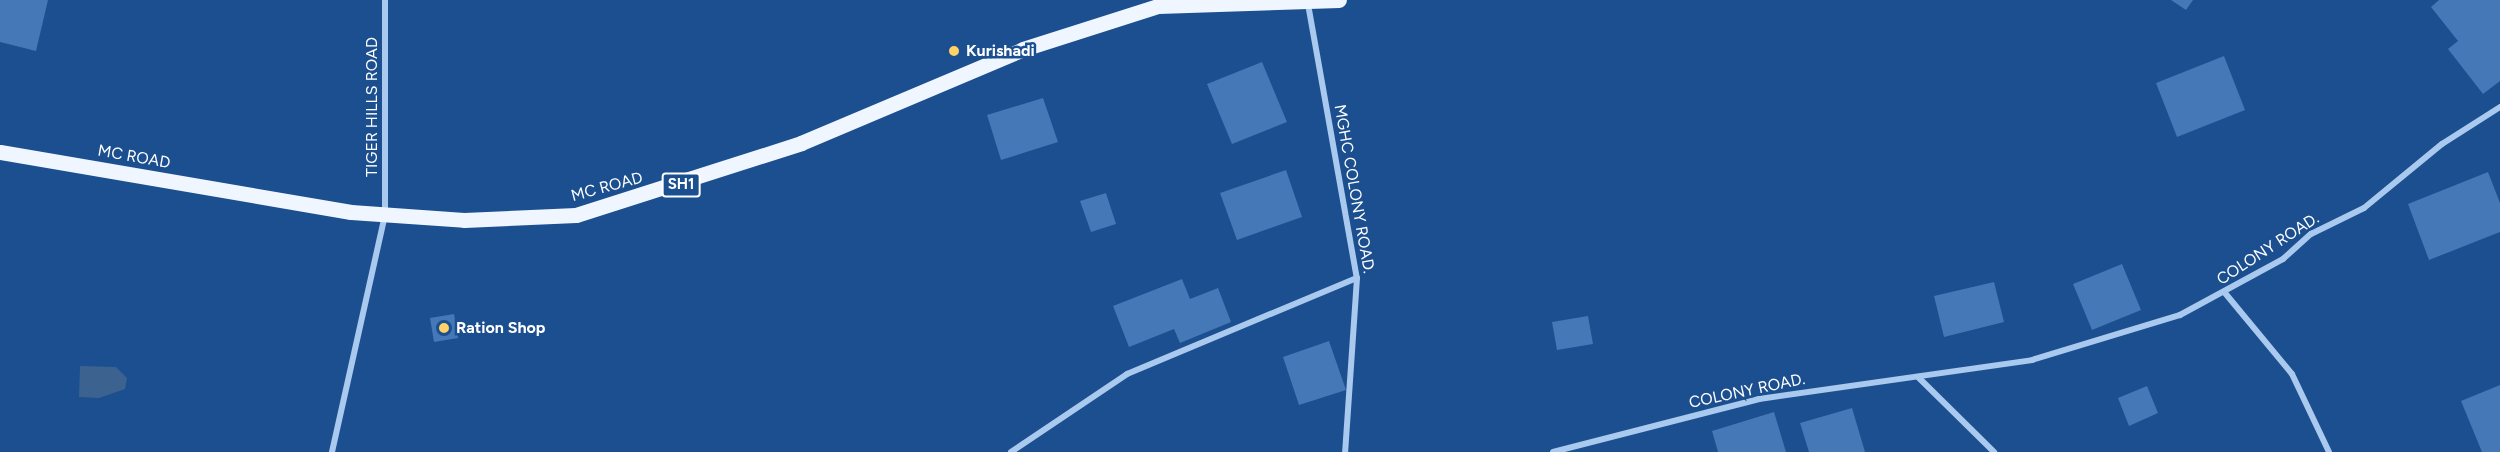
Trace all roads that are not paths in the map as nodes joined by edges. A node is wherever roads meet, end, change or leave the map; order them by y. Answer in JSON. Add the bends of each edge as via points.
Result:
{"nodes":[{"id":1,"x":385,"y":0,"type":"edge"},
{"id":2,"x":1339,"y":0,"type":"edge"},
{"id":3,"x":1308,"y":4,"type":"junction"},
{"id":4,"x":2500,"y":106,"type":"edge"},
{"id":5,"x":0,"y":152,"type":"edge"},
{"id":6,"x":386,"y":215,"type":"junction"},
{"id":7,"x":1357,"y":278,"type":"junction"},
{"id":8,"x":2224,"y":293,"type":"junction"},
{"id":9,"x":1918,"y":377,"type":"junction"},
{"id":10,"x":1584,"y":444,"type":"junction"},
{"id":11,"x":332,"y":452,"type":"edge"},
{"id":12,"x":1011,"y":452,"type":"edge"},
{"id":13,"x":1345,"y":452,"type":"edge"},
{"id":14,"x":1553,"y":452,"type":"edge"},
{"id":15,"x":1587,"y":452,"type":"edge"},
{"id":16,"x":1994,"y":452,"type":"edge"},
{"id":17,"x":2329,"y":452,"type":"edge"}],
"edges":[{"from":1,"to":6,"type":"street","name":"TIGER HILLS ROAD"},
{"from":2,"to":3,"type":"main road","name":"MC ROAD","number":"SH1"},
{"from":3,"to":6,"type":"main road","name":"MC ROAD","number":"SH1","via":[[1158,6],[1023,49],[801,143],[576,215],[464,220]]},
{"from":3,"to":7,"type":"street","name":"MGHC COLONY ROAD."},
{"from":4,"to":8,"type":"street","name":"COLONY ROAD.","via":[[2442,144],[2364,208],[2311,234],[2283,259]]},
{"from":5,"to":6,"type":"main road","name":"MC ROAD","number":"SH1"},
{"from":6,"to":11,"type":"street","name":"TIGER HILLS ROAD"},
{"from":7,"to":12,"type":"street","via":[[1127,374]]},
{"from":7,"to":13,"type":"street","name":"MGHC COLONY ROAD."},
{"from":8,"to":9,"type":"street","name":"COLONY ROAD.","via":[[2180,315],[2032,360]]},
{"from":8,"to":17,"type":"street","via":[[2292,374]]},
{"from":9,"to":10,"type":"street","name":"COLONY ROAD.","via":[[1759,399]]},
{"from":9,"to":16,"type":"street"},
{"from":10,"to":14,"type":"street","name":"COLONY ROAD."},
{"from":10,"to":15,"type":"street"}]}
